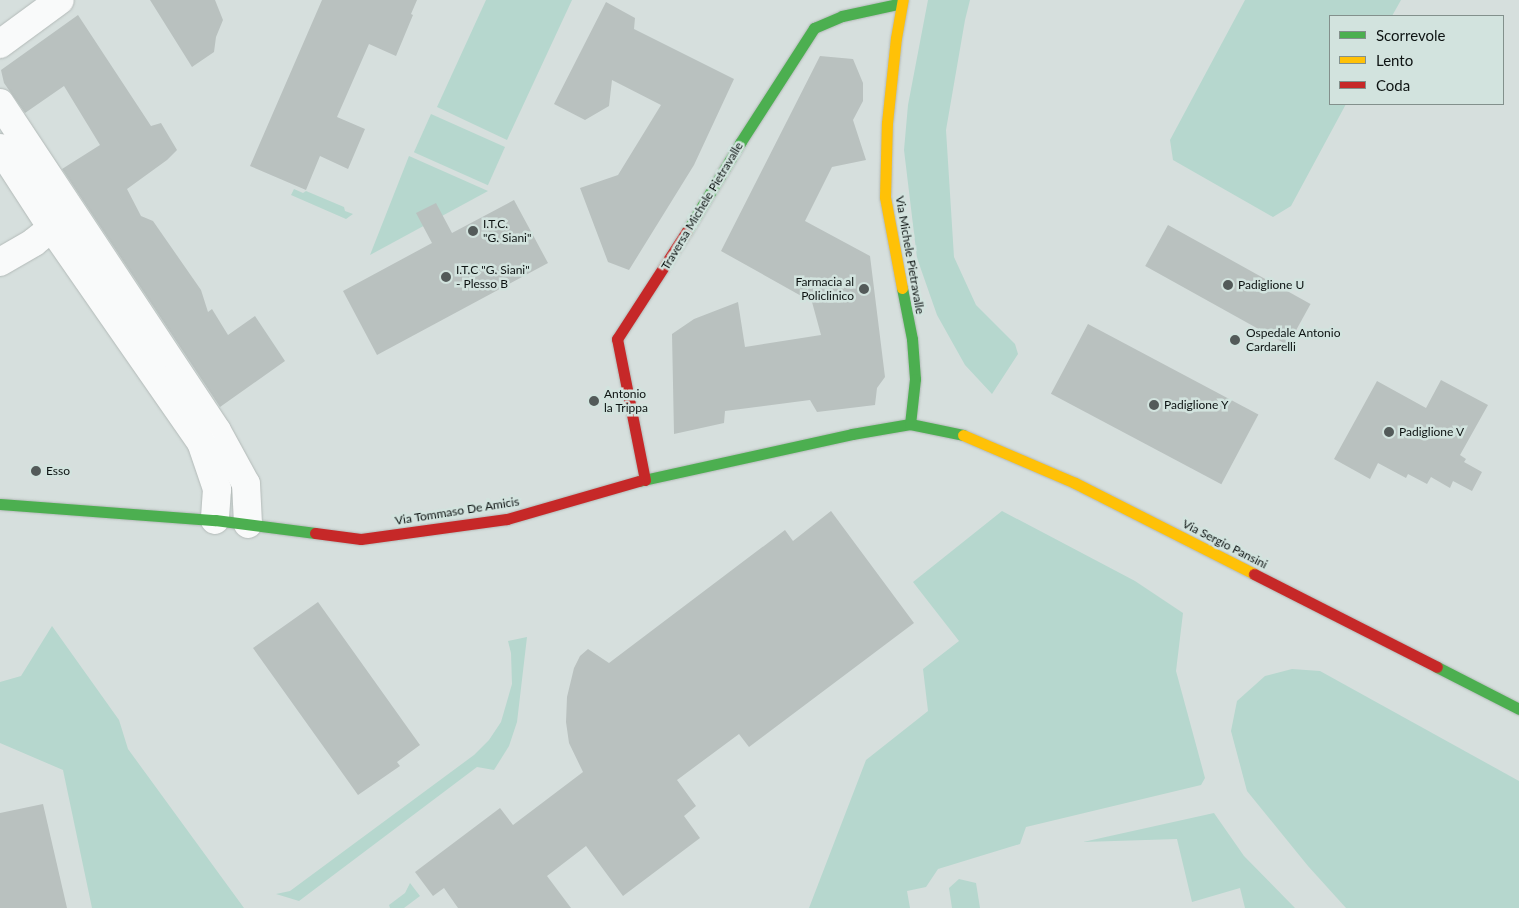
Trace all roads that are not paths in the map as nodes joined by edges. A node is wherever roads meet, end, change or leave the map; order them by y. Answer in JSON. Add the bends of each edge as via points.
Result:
{"nodes":[{"id":1,"x":60,"y":0,"type":"edge"},
{"id":2,"x":902,"y":4,"type":"edge"},
{"id":3,"x":0,"y":44,"type":"edge"},
{"id":4,"x":0,"y":103,"type":"edge"},
{"id":5,"x":0,"y":148,"type":"edge"},
{"id":6,"x":52,"y":228,"type":"junction"},
{"id":7,"x":0,"y":262,"type":"edge"},
{"id":8,"x":910,"y":424,"type":"junction"},
{"id":9,"x":649,"y":478,"type":"junction"},
{"id":10,"x":0,"y":504,"type":"edge"},
{"id":11,"x":215,"y":520,"type":"junction"},
{"id":12,"x":248,"y":524,"type":"junction"},
{"id":13,"x":1519,"y":709,"type":"edge"}],
"edges":[{"from":1,"to":3,"type":"street"},
{"from":2,"to":8,"type":"main road","name":"Via Michele Pietravalle","via":[[887,123],[885,197],[912,339],[916,379]]},
{"from":2,"to":9,"type":"street","name":"Traversa Michele Pietravalle","via":[[841,21],[818,32],[624,340]]},
{"from":4,"to":12,"type":"street","via":[[217,431],[246,484]]},
{"from":5,"to":6,"type":"street"},
{"from":6,"to":7,"type":"street"},
{"from":6,"to":11,"type":"street","via":[[201,442],[217,489]]},
{"from":8,"to":9,"type":"main road","name":"Via Tommaso De Amicis"},
{"from":8,"to":13,"type":"main road","name":"Via Sergio Pansini","via":[[965,436],[1074,483]]},
{"from":9,"to":12,"type":"main road","name":"Via Tommaso De Amicis","via":[[507,519],[361,540]]},
{"from":10,"to":11,"type":"main road","name":"Via Tommaso De Amicis"},
{"from":11,"to":12,"type":"main road","name":"Via Tommaso De Amicis"}]}
